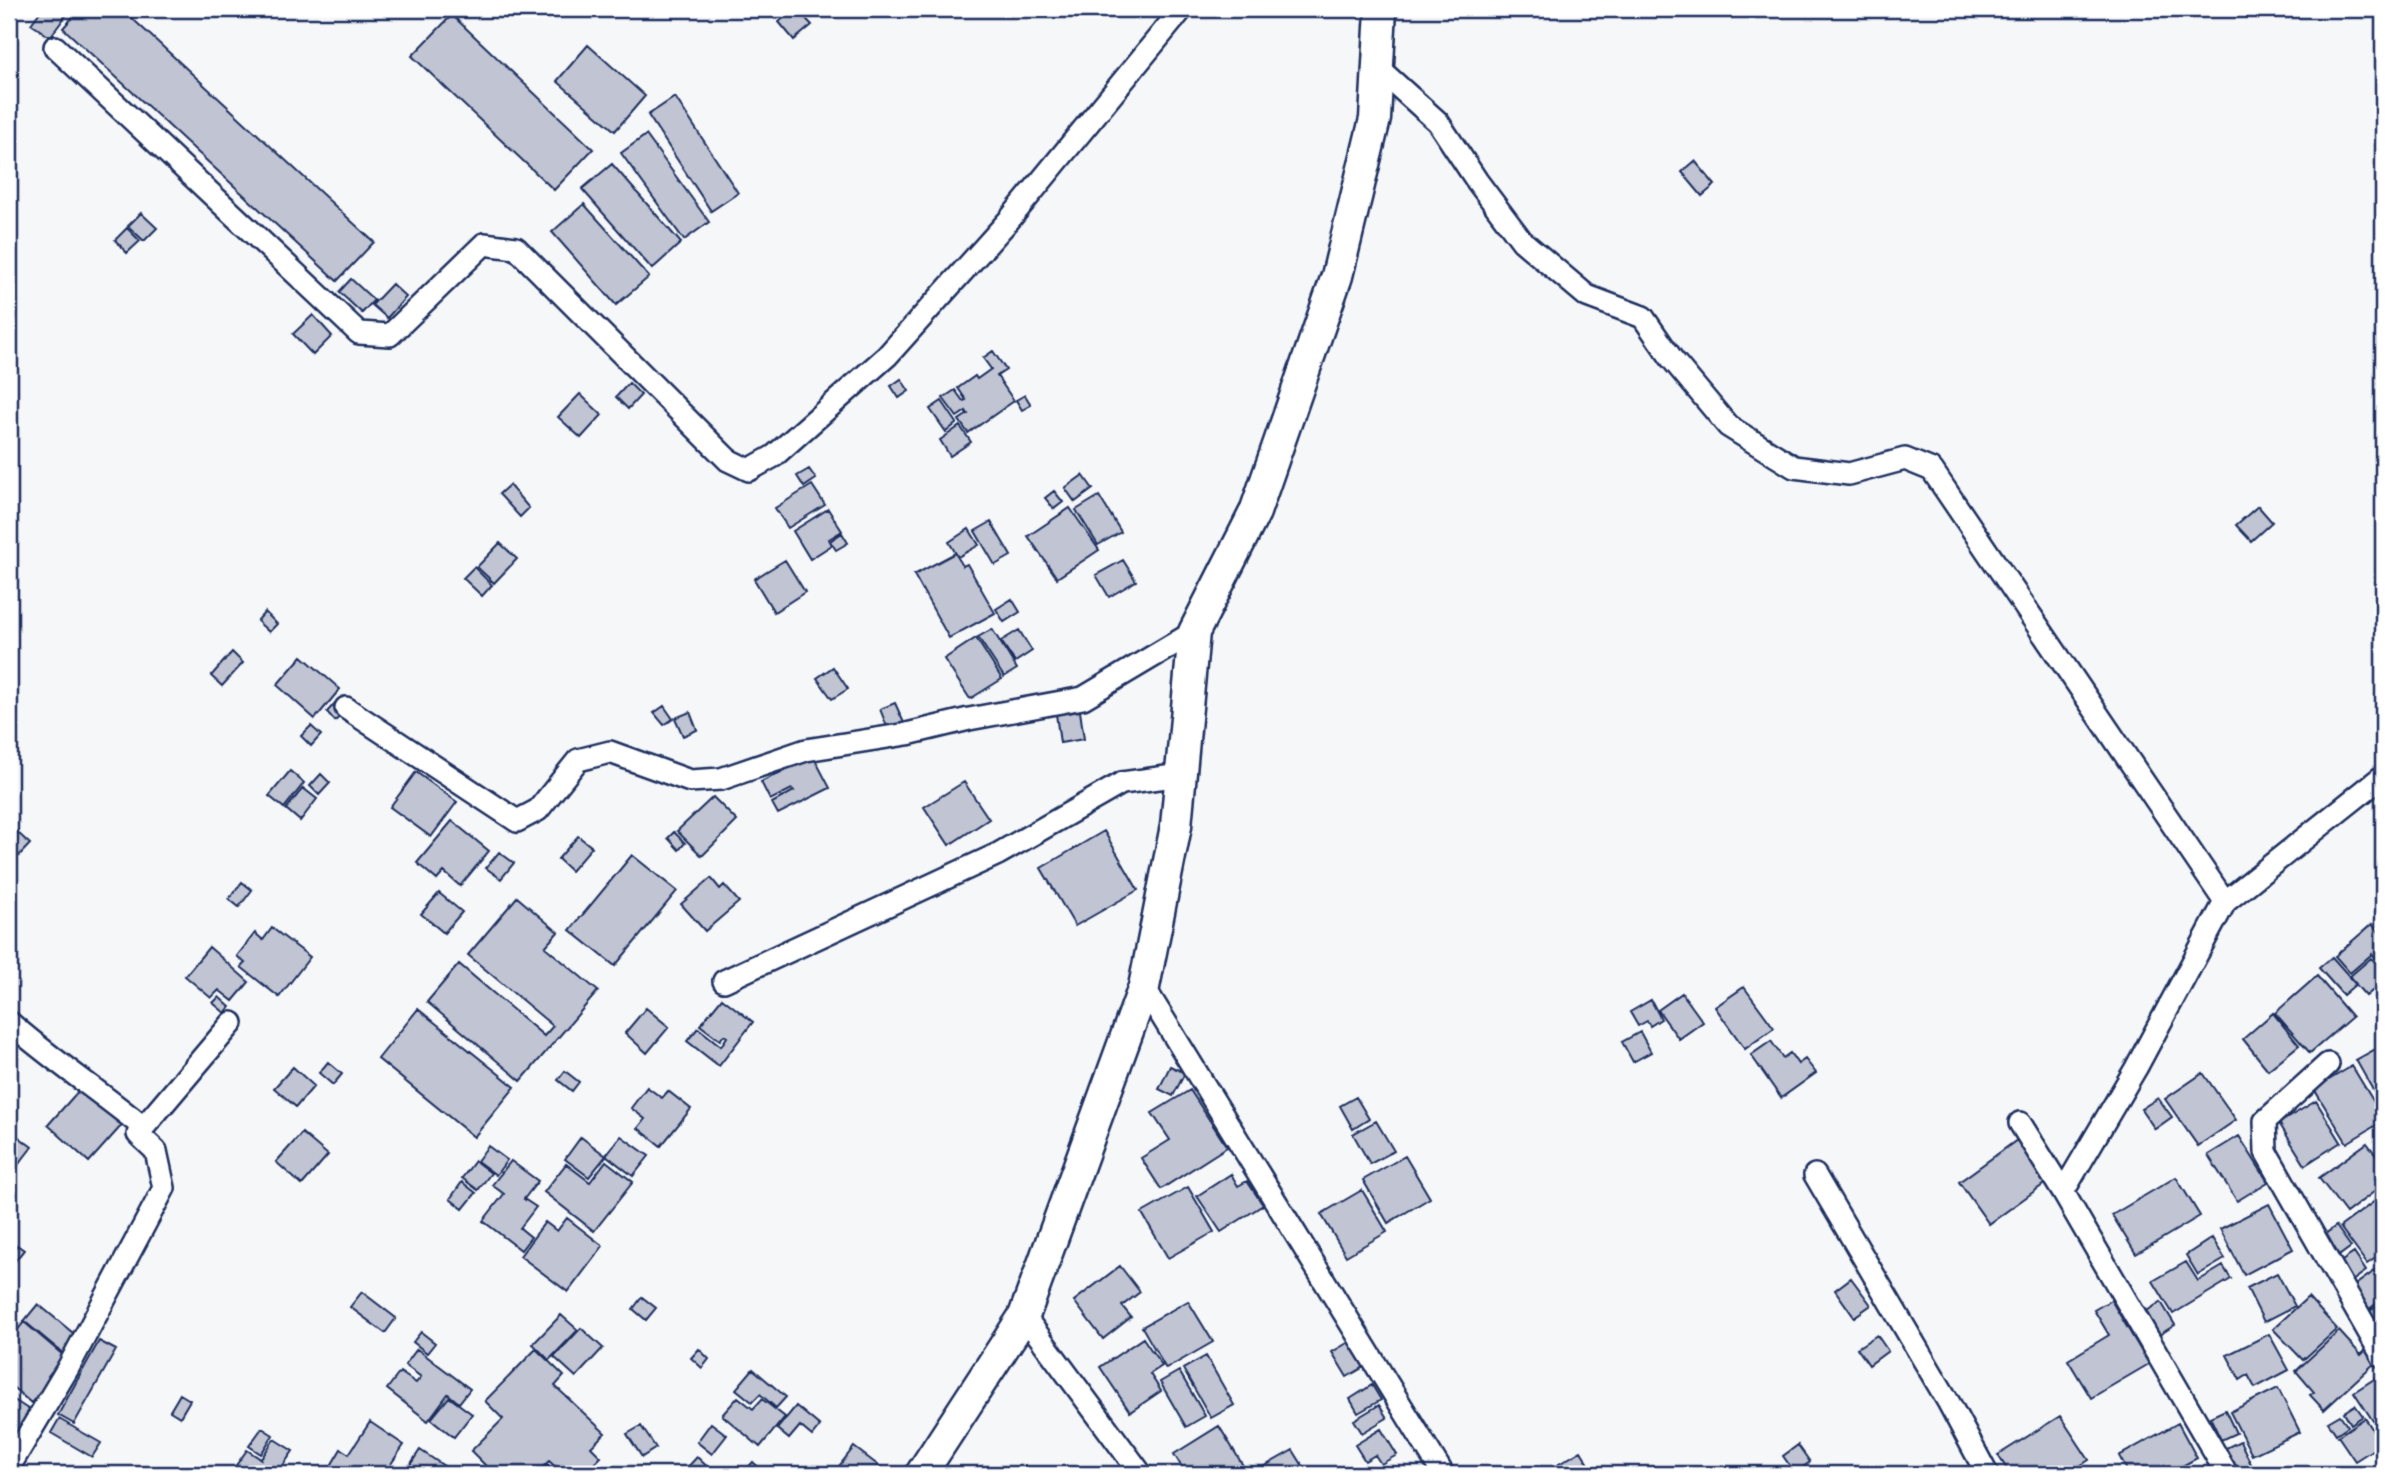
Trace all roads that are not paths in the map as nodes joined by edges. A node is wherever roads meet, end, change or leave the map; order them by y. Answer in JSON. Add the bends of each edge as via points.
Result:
{"nodes":[{"id":1,"x":1182,"y":9,"type":"edge"},
{"id":2,"x":1381,"y":9,"type":"edge"},
{"id":3,"x":55,"y":47,"type":"dead end"},
{"id":4,"x":1378,"y":68,"type":"junction"},
{"id":5,"x":1194,"y":632,"type":"junction"},
{"id":6,"x":346,"y":708,"type":"dead end"},
{"id":7,"x":1181,"y":775,"type":"junction"},
{"id":8,"x":2383,"y":776,"type":"edge"},
{"id":9,"x":2225,"y":902,"type":"junction"},
{"id":10,"x":724,"y":981,"type":"dead end"},
{"id":11,"x":1144,"y":987,"type":"junction"},
{"id":12,"x":9,"y":1022,"type":"edge"},
{"id":13,"x":232,"y":1023,"type":"dead end"},
{"id":14,"x":2328,"y":1064,"type":"dead end"},
{"id":15,"x":2020,"y":1123,"type":"dead end"},
{"id":16,"x":143,"y":1128,"type":"junction"},
{"id":17,"x":1815,"y":1175,"type":"dead end"},
{"id":18,"x":2063,"y":1192,"type":"junction"},
{"id":19,"x":1024,"y":1316,"type":"junction"},
{"id":20,"x":2381,"y":1349,"type":"edge"},
{"id":21,"x":9,"y":1468,"type":"edge"},
{"id":22,"x":921,"y":1474,"type":"edge"},
{"id":23,"x":1141,"y":1474,"type":"edge"},
{"id":24,"x":1443,"y":1474,"type":"edge"},
{"id":25,"x":1987,"y":1474,"type":"edge"},
{"id":26,"x":2227,"y":1474,"type":"edge"}],
"edges":[{"from":1,"to":3,"type":"street","via":[[1009,220],[887,356],[775,456],[749,470],[728,460],[516,248],[484,244],[390,335],[359,332]]},
{"from":2,"to":4,"type":"street"},
{"from":4,"to":5,"type":"street","via":[[1374,119],[1337,275],[1255,512]]},
{"from":4,"to":9,"type":"street","via":[[1438,122],[1522,241],[1587,296],[1643,317],[1728,426],[1794,467],[1849,474],[1905,459],[1932,470]]},
{"from":5,"to":6,"type":"street","via":[[1083,698],[806,750],[721,779],[690,781],[610,752],[578,760],[538,810],[517,821]]},
{"from":5,"to":7,"type":"street"},
{"from":7,"to":10,"type":"street","via":[[1122,783],[998,853]]},
{"from":7,"to":11,"type":"street","via":[[1176,826]]},
{"from":8,"to":9,"type":"street"},
{"from":9,"to":18,"type":"street"},
{"from":11,"to":19,"type":"street"},
{"from":11,"to":24,"type":"street"},
{"from":12,"to":16,"type":"street"},
{"from":13,"to":16,"type":"street"},
{"from":14,"to":20,"type":"street","via":[[2265,1121],[2266,1153]]},
{"from":15,"to":18,"type":"street"},
{"from":16,"to":21,"type":"street","via":[[138,1134],[156,1151],[164,1188]]},
{"from":17,"to":25,"type":"street"},
{"from":18,"to":26,"type":"street"},
{"from":19,"to":22,"type":"street"},
{"from":19,"to":23,"type":"street"}]}
